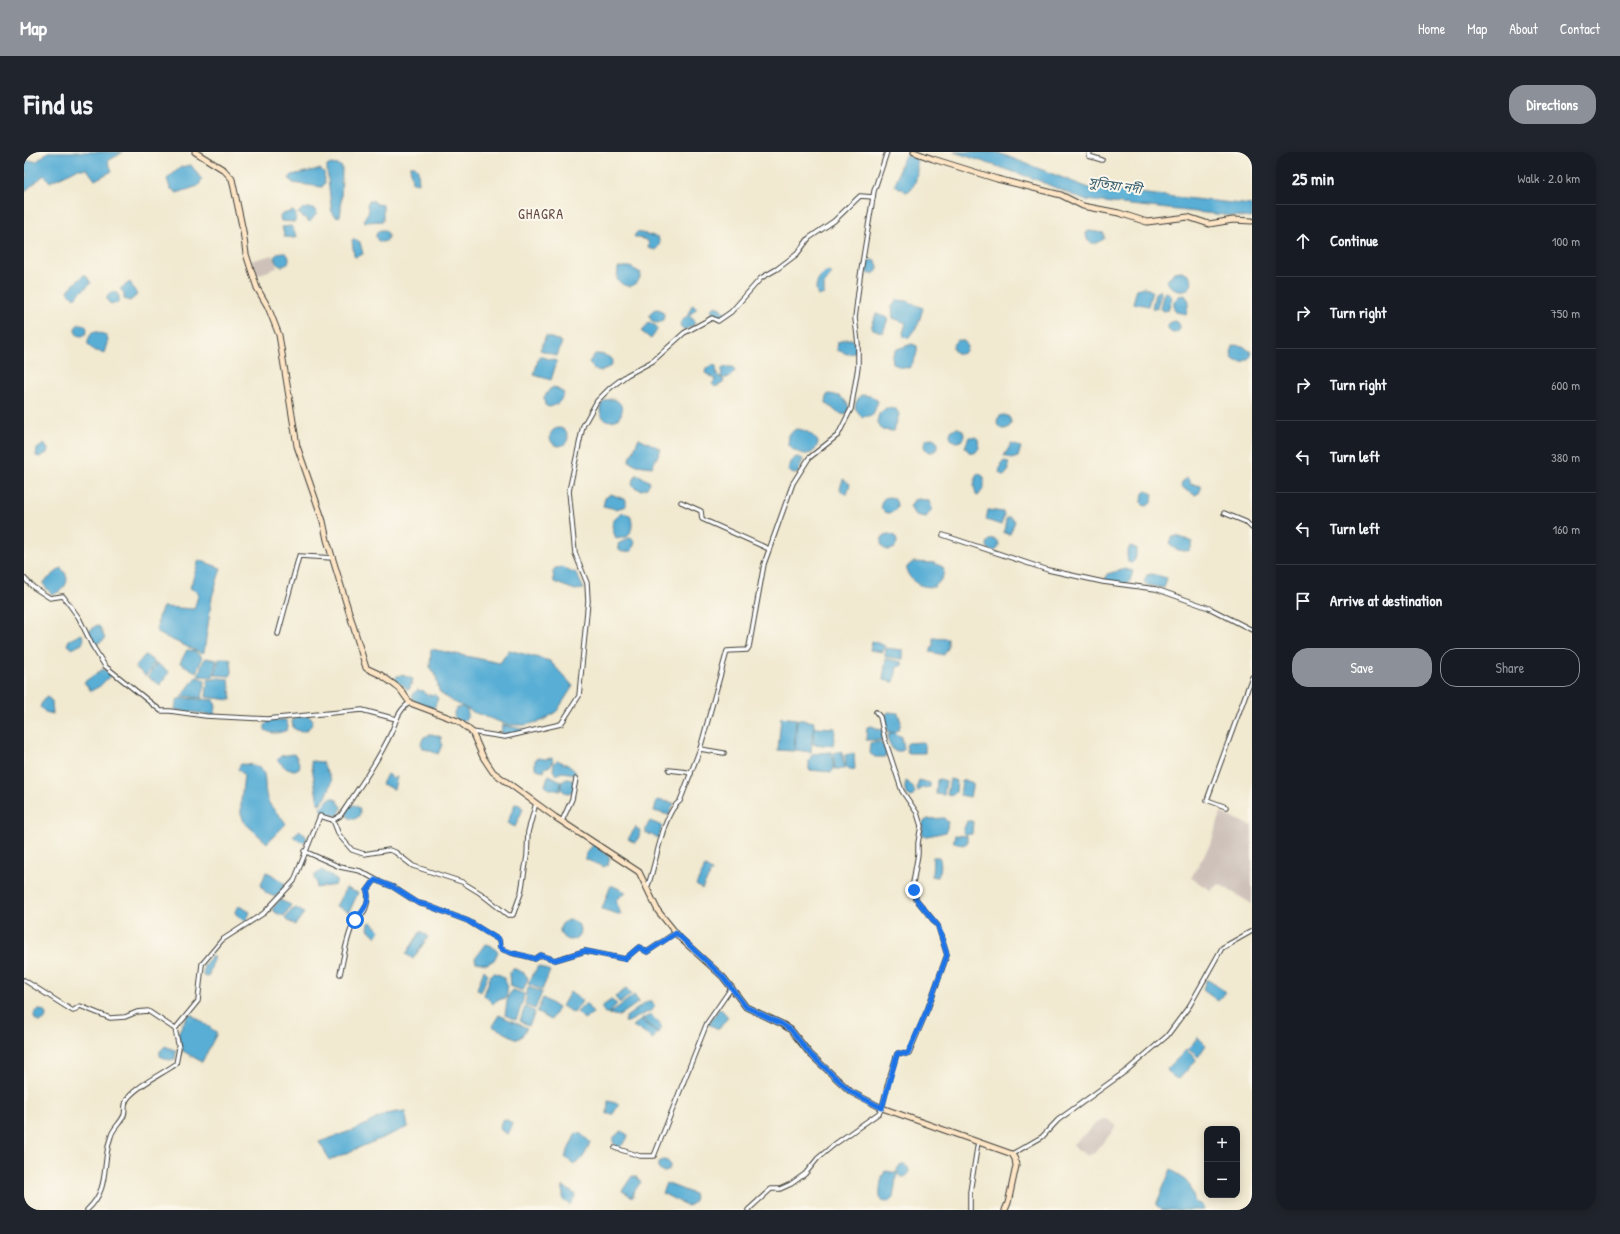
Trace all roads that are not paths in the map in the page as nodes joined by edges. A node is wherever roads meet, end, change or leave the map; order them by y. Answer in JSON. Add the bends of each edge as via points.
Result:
{"nodes":[{"id":1,"x":195,"y":152,"type":"edge"},
{"id":2,"x":887,"y":152,"type":"edge"},
{"id":3,"x":914,"y":152,"type":"edge"},
{"id":4,"x":1090,"y":152,"type":"edge"},
{"id":5,"x":1102,"y":160,"type":"dead end"},
{"id":6,"x":873,"y":197,"type":"junction"},
{"id":7,"x":1252,"y":221,"type":"edge"},
{"id":8,"x":681,"y":502,"type":"dead end"},
{"id":9,"x":1224,"y":513,"type":"dead end"},
{"id":10,"x":1252,"y":528,"type":"edge"},
{"id":11,"x":943,"y":535,"type":"dead end"},
{"id":12,"x":769,"y":549,"type":"junction"},
{"id":13,"x":333,"y":558,"type":"junction"},
{"id":14,"x":24,"y":578,"type":"edge"},
{"id":15,"x":1252,"y":630,"type":"edge"},
{"id":16,"x":278,"y":634,"type":"dead end"},
{"id":17,"x":1252,"y":677,"type":"edge"},
{"id":18,"x":410,"y":703,"type":"junction"},
{"id":19,"x":876,"y":712,"type":"dead end"},
{"id":20,"x":396,"y":719,"type":"junction"},
{"id":21,"x":472,"y":732,"type":"junction"},
{"id":22,"x":700,"y":749,"type":"junction"},
{"id":23,"x":724,"y":753,"type":"dead end"},
{"id":24,"x":669,"y":770,"type":"dead end"},
{"id":25,"x":691,"y":774,"type":"junction"},
{"id":26,"x":576,"y":779,"type":"dead end"},
{"id":27,"x":536,"y":803,"type":"junction"},
{"id":28,"x":1226,"y":807,"type":"dead end"},
{"id":29,"x":333,"y":820,"type":"junction"},
{"id":30,"x":562,"y":821,"type":"junction"},
{"id":31,"x":304,"y":851,"type":"junction"},
{"id":32,"x":375,"y":880,"type":"junction"},
{"id":33,"x":647,"y":888,"type":"junction"},
{"id":34,"x":1252,"y":931,"type":"edge"},
{"id":35,"x":676,"y":933,"type":"junction"},
{"id":36,"x":340,"y":974,"type":"dead end"},
{"id":37,"x":24,"y":980,"type":"edge"},
{"id":38,"x":732,"y":987,"type":"junction"},
{"id":39,"x":175,"y":1029,"type":"junction"},
{"id":40,"x":882,"y":1108,"type":"junction"},
{"id":41,"x":978,"y":1142,"type":"junction"},
{"id":42,"x":615,"y":1148,"type":"dead end"},
{"id":43,"x":1012,"y":1154,"type":"junction"},
{"id":44,"x":87,"y":1210,"type":"edge"},
{"id":45,"x":748,"y":1210,"type":"edge"},
{"id":46,"x":970,"y":1210,"type":"edge"},
{"id":47,"x":1005,"y":1210,"type":"edge"}],
"edges":[{"from":1,"to":13,"type":"street","via":[[224,170],[232,179],[244,231],[246,254],[257,288],[279,335],[297,446]]},
{"from":2,"to":6,"type":"street"},
{"from":3,"to":7,"type":"street","via":[[1061,195],[1083,206],[1147,222],[1188,217],[1210,224],[1233,220]]},
{"from":4,"to":5,"type":"street","via":[[1088,156]]},
{"from":6,"to":12,"type":"street","via":[[855,318],[858,367],[851,409],[838,435],[808,458],[793,483]]},
{"from":6,"to":21,"type":"street","via":[[860,196],[834,221],[809,238],[796,254],[761,278],[731,312],[718,321],[712,318],[684,333],[653,362],[627,375],[597,401],[583,426],[569,491],[575,553],[587,583],[588,601],[579,696],[561,724],[505,737]]},
{"from":8,"to":12,"type":"street","via":[[701,511],[702,519],[715,526]]},
{"from":9,"to":10,"type":"street","via":[[1246,522]]},
{"from":11,"to":15,"type":"street","via":[[1048,570],[1103,582],[1156,589],[1209,608]]},
{"from":12,"to":22,"type":"street","via":[[749,647],[747,650],[727,652]]},
{"from":13,"to":16,"type":"street","via":[[299,556]]},
{"from":13,"to":18,"type":"street","via":[[366,668],[400,689]]},
{"from":14,"to":20,"type":"street","via":[[50,598],[63,596],[105,666],[161,711],[267,720],[362,710]]},
{"from":17,"to":28,"type":"street","via":[[1207,800]]},
{"from":18,"to":20,"type":"street","via":[[405,705]]},
{"from":18,"to":21,"type":"street","via":[[458,721]]},
{"from":19,"to":40,"type":"street","via":[[880,717],[902,791],[917,813],[920,826],[913,883],[916,899],[938,926],[947,955],[908,1053],[897,1054]]},
{"from":20,"to":29,"type":"street","via":[[384,747],[364,781],[340,816]]},
{"from":21,"to":27,"type":"street","via":[[493,772]]},
{"from":22,"to":23,"type":"street"},
{"from":22,"to":25,"type":"street"},
{"from":24,"to":25,"type":"street"},
{"from":25,"to":33,"type":"street","via":[[680,801],[675,804],[662,833]]},
{"from":26,"to":30,"type":"street","via":[[572,799]]},
{"from":27,"to":29,"type":"street","via":[[528,832],[521,893],[512,915],[508,915],[462,882],[413,866],[395,852],[389,850],[364,854],[352,850],[339,835]]},
{"from":27,"to":30,"type":"street"},
{"from":29,"to":31,"type":"street","via":[[320,816]]},
{"from":30,"to":33,"type":"street","via":[[639,872]]},
{"from":31,"to":32,"type":"street","via":[[340,867],[360,871]]},
{"from":31,"to":39,"type":"street","via":[[294,881],[277,901],[264,913],[222,940],[202,964],[198,1001]]},
{"from":32,"to":35,"type":"street","via":[[393,887],[418,903],[468,921],[499,940],[500,948],[504,951],[535,959],[541,955],[555,960],[585,951],[625,959],[639,947],[647,952]]},
{"from":32,"to":36,"type":"street","via":[[367,891],[369,895],[363,912],[355,920],[346,943]]},
{"from":33,"to":35,"type":"street","via":[[658,911]]},
{"from":34,"to":43,"type":"street","via":[[1222,948],[1190,1005],[1167,1036],[1126,1071],[1058,1120],[1042,1137]]},
{"from":35,"to":38,"type":"street"},
{"from":37,"to":39,"type":"street","via":[[73,1011],[80,1006],[110,1018],[148,1011]]},
{"from":38,"to":40,"type":"street","via":[[746,1007],[791,1030],[810,1054],[851,1092]]},
{"from":38,"to":42,"type":"street","via":[[707,1023],[654,1156],[647,1157]]},
{"from":39,"to":44,"type":"street","via":[[179,1048],[176,1064],[139,1088],[124,1104],[124,1114],[111,1134],[106,1152],[103,1184],[97,1200]]},
{"from":40,"to":41,"type":"street"},
{"from":40,"to":45,"type":"street","via":[[879,1113],[829,1149],[801,1177],[780,1189],[771,1189]]},
{"from":41,"to":43,"type":"street"},
{"from":41,"to":46,"type":"street","via":[[970,1192]]},
{"from":43,"to":47,"type":"street","via":[[1016,1166]]}]}
